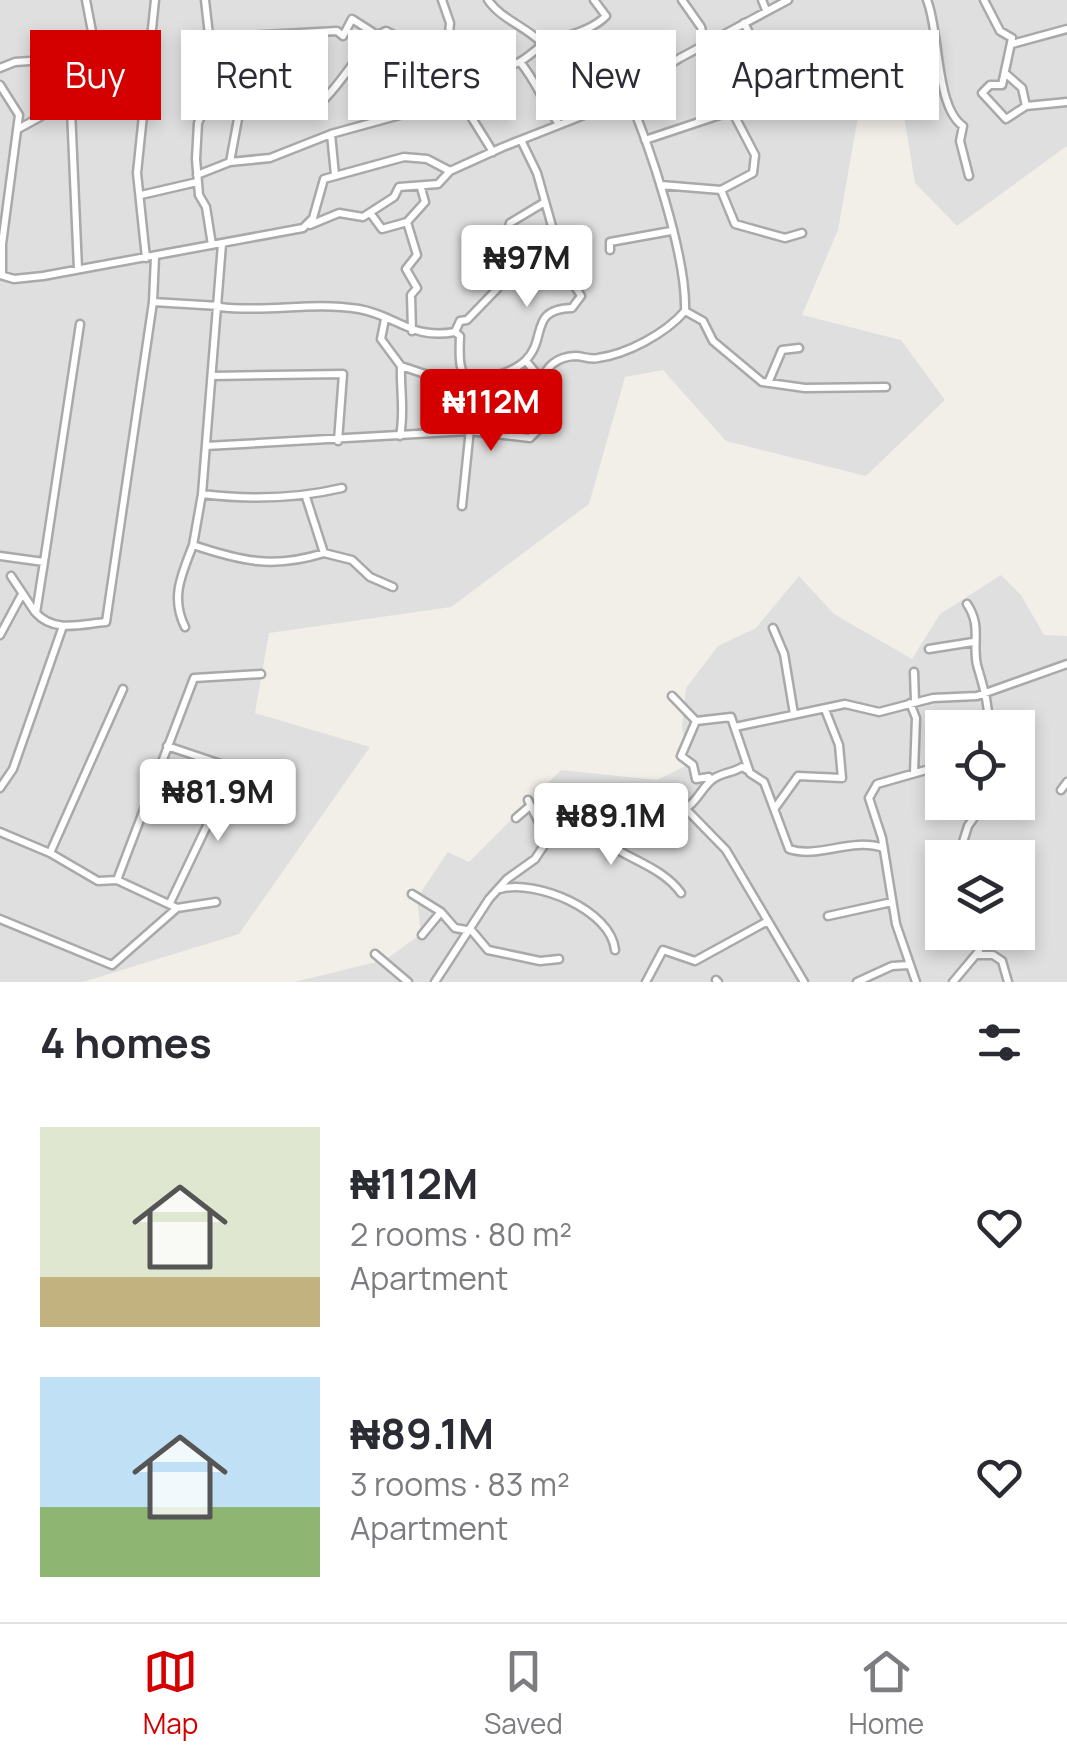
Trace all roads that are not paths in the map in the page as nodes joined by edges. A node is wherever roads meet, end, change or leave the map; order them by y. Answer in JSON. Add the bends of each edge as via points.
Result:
{"nodes":[{"id":1,"x":86,"y":0,"type":"edge"},
{"id":2,"x":155,"y":0,"type":"edge"},
{"id":3,"x":204,"y":0,"type":"edge"},
{"id":4,"x":442,"y":0,"type":"edge"},
{"id":5,"x":488,"y":0,"type":"edge"},
{"id":6,"x":594,"y":0,"type":"edge"},
{"id":7,"x":682,"y":0,"type":"edge"},
{"id":8,"x":762,"y":0,"type":"edge"},
{"id":9,"x":788,"y":0,"type":"edge"},
{"id":10,"x":927,"y":0,"type":"edge"},
{"id":11,"x":984,"y":0,"type":"edge"},
{"id":12,"x":766,"y":10,"type":"junction"},
{"id":13,"x":744,"y":23,"type":"junction"},
{"id":14,"x":1067,"y":29,"type":"edge"},
{"id":15,"x":92,"y":30,"type":"edge"},
{"id":16,"x":152,"y":30,"type":"edge"},
{"id":17,"x":208,"y":30,"type":"edge"},
{"id":18,"x":368,"y":30,"type":"edge"},
{"id":19,"x":449,"y":30,"type":"edge"},
{"id":20,"x":582,"y":30,"type":"edge"},
{"id":21,"x":702,"y":30,"type":"edge"},
{"id":22,"x":732,"y":30,"type":"edge"},
{"id":23,"x":748,"y":30,"type":"edge"},
{"id":24,"x":328,"y":31,"type":"edge"},
{"id":25,"x":536,"y":36,"type":"edge"},
{"id":26,"x":1014,"y":41,"type":"junction"},
{"id":27,"x":536,"y":49,"type":"edge"},
{"id":28,"x":30,"y":62,"type":"edge"},
{"id":29,"x":520,"y":62,"type":"junction"},
{"id":30,"x":516,"y":63,"type":"edge"},
{"id":31,"x":0,"y":68,"type":"edge"},
{"id":32,"x":1005,"y":73,"type":"junction"},
{"id":33,"x":348,"y":74,"type":"edge"},
{"id":34,"x":0,"y":86,"type":"edge"},
{"id":35,"x":328,"y":96,"type":"edge"},
{"id":36,"x":1067,"y":102,"type":"edge"},
{"id":37,"x":1026,"y":106,"type":"junction"},
{"id":38,"x":35,"y":120,"type":"edge"},
{"id":39,"x":71,"y":120,"type":"edge"},
{"id":40,"x":142,"y":120,"type":"edge"},
{"id":41,"x":199,"y":120,"type":"edge"},
{"id":42,"x":238,"y":120,"type":"edge"},
{"id":43,"x":380,"y":120,"type":"edge"},
{"id":44,"x":474,"y":120,"type":"edge"},
{"id":45,"x":570,"y":120,"type":"edge"},
{"id":46,"x":637,"y":120,"type":"edge"},
{"id":47,"x":705,"y":120,"type":"edge"},
{"id":48,"x":738,"y":120,"type":"edge"},
{"id":49,"x":559,"y":124,"type":"junction"},
{"id":50,"x":17,"y":130,"type":"junction"},
{"id":51,"x":330,"y":134,"type":"junction"},
{"id":52,"x":522,"y":140,"type":"junction"},
{"id":53,"x":645,"y":140,"type":"junction"},
{"id":54,"x":494,"y":152,"type":"junction"},
{"id":55,"x":230,"y":162,"type":"junction"},
{"id":56,"x":450,"y":172,"type":"junction"},
{"id":57,"x":335,"y":175,"type":"junction"},
{"id":58,"x":970,"y":176,"type":"dead end"},
{"id":59,"x":197,"y":179,"type":"junction"},
{"id":60,"x":661,"y":185,"type":"junction"},
{"id":61,"x":421,"y":188,"type":"junction"},
{"id":62,"x":721,"y":190,"type":"junction"},
{"id":63,"x":141,"y":194,"type":"junction"},
{"id":64,"x":544,"y":202,"type":"junction"},
{"id":65,"x":370,"y":214,"type":"junction"},
{"id":66,"x":407,"y":222,"type":"junction"},
{"id":67,"x":310,"y":224,"type":"junction"},
{"id":68,"x":671,"y":231,"type":"junction"},
{"id":69,"x":802,"y":232,"type":"dead end"},
{"id":70,"x":222,"y":244,"type":"junction"},
{"id":71,"x":212,"y":245,"type":"junction"},
{"id":72,"x":610,"y":250,"type":"dead end"},
{"id":73,"x":155,"y":257,"type":"junction"},
{"id":74,"x":146,"y":258,"type":"junction"},
{"id":75,"x":78,"y":269,"type":"junction"},
{"id":76,"x":1,"y":275,"type":"edge"},
{"id":77,"x":153,"y":302,"type":"junction"},
{"id":78,"x":220,"y":306,"type":"junction"},
{"id":79,"x":685,"y":312,"type":"junction"},
{"id":80,"x":385,"y":318,"type":"junction"},
{"id":81,"x":80,"y":324,"type":"dead end"},
{"id":82,"x":412,"y":331,"type":"junction"},
{"id":83,"x":454,"y":332,"type":"junction"},
{"id":84,"x":799,"y":348,"type":"dead end"},
{"id":85,"x":526,"y":360,"type":"junction"},
{"id":86,"x":401,"y":366,"type":"junction"},
{"id":87,"x":213,"y":376,"type":"junction"},
{"id":88,"x":541,"y":379,"type":"junction"},
{"id":89,"x":465,"y":382,"type":"junction"},
{"id":90,"x":768,"y":383,"type":"junction"},
{"id":91,"x":886,"y":387,"type":"dead end"},
{"id":92,"x":468,"y":431,"type":"junction"},
{"id":93,"x":400,"y":436,"type":"junction"},
{"id":94,"x":338,"y":440,"type":"junction"},
{"id":95,"x":206,"y":446,"type":"junction"},
{"id":96,"x":342,"y":488,"type":"dead end"},
{"id":97,"x":202,"y":494,"type":"junction"},
{"id":98,"x":306,"y":496,"type":"junction"},
{"id":99,"x":462,"y":506,"type":"dead end"},
{"id":100,"x":193,"y":545,"type":"junction"},
{"id":101,"x":324,"y":554,"type":"junction"},
{"id":102,"x":0,"y":556,"type":"edge"},
{"id":103,"x":44,"y":562,"type":"junction"},
{"id":104,"x":12,"y":576,"type":"dead end"},
{"id":105,"x":393,"y":588,"type":"dead end"},
{"id":106,"x":21,"y":596,"type":"junction"},
{"id":107,"x":966,"y":604,"type":"dead end"},
{"id":108,"x":36,"y":613,"type":"junction"},
{"id":109,"x":62,"y":626,"type":"junction"},
{"id":110,"x":185,"y":627,"type":"dead end"},
{"id":111,"x":773,"y":628,"type":"dead end"},
{"id":112,"x":0,"y":635,"type":"edge"},
{"id":113,"x":976,"y":647,"type":"junction"},
{"id":114,"x":929,"y":649,"type":"dead end"},
{"id":115,"x":1067,"y":664,"type":"edge"},
{"id":116,"x":914,"y":672,"type":"dead end"},
{"id":117,"x":261,"y":674,"type":"dead end"},
{"id":118,"x":123,"y":689,"type":"dead end"},
{"id":119,"x":984,"y":694,"type":"junction"},
{"id":120,"x":672,"y":696,"type":"dead end"},
{"id":121,"x":912,"y":703,"type":"junction"},
{"id":122,"x":990,"y":710,"type":"edge"},
{"id":123,"x":826,"y":712,"type":"junction"},
{"id":124,"x":794,"y":714,"type":"junction"},
{"id":125,"x":696,"y":721,"type":"junction"},
{"id":126,"x":735,"y":726,"type":"junction"},
{"id":127,"x":167,"y":746,"type":"junction"},
{"id":128,"x":234,"y":768,"type":"junction"},
{"id":129,"x":925,"y":770,"type":"edge"},
{"id":130,"x":749,"y":771,"type":"junction"},
{"id":131,"x":914,"y":773,"type":"junction"},
{"id":132,"x":708,"y":782,"type":"junction"},
{"id":133,"x":1067,"y":782,"type":"edge"},
{"id":134,"x":283,"y":785,"type":"dead end"},
{"id":135,"x":0,"y":788,"type":"edge"},
{"id":136,"x":1061,"y":790,"type":"dead end"},
{"id":137,"x":686,"y":808,"type":"junction"},
{"id":138,"x":774,"y":809,"type":"junction"},
{"id":139,"x":583,"y":814,"type":"junction"},
{"id":140,"x":516,"y":818,"type":"dead end"},
{"id":141,"x":0,"y":832,"type":"edge"},
{"id":142,"x":548,"y":842,"type":"junction"},
{"id":143,"x":882,"y":848,"type":"junction"},
{"id":144,"x":50,"y":853,"type":"junction"},
{"id":145,"x":117,"y":880,"type":"junction"},
{"id":146,"x":508,"y":883,"type":"junction"},
{"id":147,"x":412,"y":894,"type":"dead end"},
{"id":148,"x":681,"y":894,"type":"dead end"},
{"id":149,"x":216,"y":902,"type":"dead end"},
{"id":150,"x":892,"y":902,"type":"junction"},
{"id":151,"x":173,"y":906,"type":"junction"},
{"id":152,"x":440,"y":912,"type":"junction"},
{"id":153,"x":828,"y":916,"type":"dead end"},
{"id":154,"x":0,"y":919,"type":"edge"},
{"id":155,"x":766,"y":922,"type":"junction"},
{"id":156,"x":472,"y":932,"type":"junction"},
{"id":157,"x":422,"y":935,"type":"dead end"},
{"id":158,"x":615,"y":950,"type":"dead end"},
{"id":159,"x":975,"y":950,"type":"edge"},
{"id":160,"x":375,"y":954,"type":"dead end"},
{"id":161,"x":976,"y":955,"type":"junction"},
{"id":162,"x":559,"y":959,"type":"dead end"},
{"id":163,"x":910,"y":965,"type":"junction"},
{"id":164,"x":408,"y":982,"type":"edge"},
{"id":165,"x":435,"y":982,"type":"edge"},
{"id":166,"x":646,"y":982,"type":"edge"},
{"id":167,"x":804,"y":982,"type":"edge"},
{"id":168,"x":857,"y":982,"type":"edge"},
{"id":169,"x":916,"y":982,"type":"edge"},
{"id":170,"x":953,"y":982,"type":"edge"},
{"id":171,"x":1008,"y":982,"type":"edge"}],
"edges":[{"from":1,"to":15,"type":"street"},
{"from":2,"to":16,"type":"street"},
{"from":3,"to":17,"type":"street"},
{"from":4,"to":19,"type":"street"},
{"from":5,"to":25,"type":"street"},
{"from":6,"to":20,"type":"street","via":[[606,16]]},
{"from":7,"to":21,"type":"street"},
{"from":8,"to":12,"type":"street"},
{"from":9,"to":12,"type":"street"},
{"from":10,"to":58,"type":"street","via":[[938,40],[938,78],[963,126],[960,142]]},
{"from":11,"to":26,"type":"street","via":[[1000,31]]},
{"from":12,"to":13,"type":"street"},
{"from":13,"to":22,"type":"street"},
{"from":13,"to":23,"type":"street"},
{"from":14,"to":26,"type":"street"},
{"from":18,"to":24,"type":"street","via":[[352,19],[343,36]]},
{"from":26,"to":32,"type":"street"},
{"from":27,"to":29,"type":"street"},
{"from":28,"to":31,"type":"street"},
{"from":29,"to":30,"type":"street"},
{"from":29,"to":49,"type":"street"},
{"from":32,"to":37,"type":"street","via":[[1022,88]]},
{"from":32,"to":37,"type":"street","via":[[1002,85],[984,90],[986,99],[1006,119]]},
{"from":33,"to":35,"type":"street"},
{"from":34,"to":50,"type":"street","via":[[16,104]]},
{"from":36,"to":37,"type":"street"},
{"from":38,"to":50,"type":"street"},
{"from":39,"to":75,"type":"street"},
{"from":40,"to":63,"type":"street"},
{"from":41,"to":59,"type":"street"},
{"from":42,"to":55,"type":"street"},
{"from":43,"to":51,"type":"street"},
{"from":44,"to":54,"type":"street"},
{"from":45,"to":49,"type":"street"},
{"from":46,"to":53,"type":"street"},
{"from":47,"to":53,"type":"street"},
{"from":48,"to":62,"type":"street","via":[[756,164],[750,175]]},
{"from":49,"to":52,"type":"street"},
{"from":50,"to":76,"type":"street"},
{"from":51,"to":55,"type":"street","via":[[266,160]]},
{"from":51,"to":57,"type":"street"},
{"from":52,"to":54,"type":"street"},
{"from":52,"to":64,"type":"street"},
{"from":53,"to":60,"type":"street"},
{"from":54,"to":56,"type":"street"},
{"from":55,"to":59,"type":"street"},
{"from":56,"to":57,"type":"street","via":[[428,159],[404,157]]},
{"from":56,"to":61,"type":"street"},
{"from":57,"to":67,"type":"street","via":[[320,184]]},
{"from":59,"to":63,"type":"street"},
{"from":59,"to":71,"type":"street"},
{"from":60,"to":62,"type":"street"},
{"from":60,"to":68,"type":"street"},
{"from":61,"to":65,"type":"street","via":[[398,188]]},
{"from":61,"to":66,"type":"street","via":[[425,202]]},
{"from":62,"to":69,"type":"street","via":[[735,224],[785,238]]},
{"from":63,"to":74,"type":"street"},
{"from":64,"to":83,"type":"street","via":[[510,223],[504,243],[480,260],[497,289]]},
{"from":64,"to":85,"type":"street","via":[[564,269],[582,296],[572,308],[544,318]]},
{"from":65,"to":66,"type":"street","via":[[382,230]]},
{"from":65,"to":67,"type":"street","via":[[340,213]]},
{"from":66,"to":82,"type":"street","via":[[417,255],[406,269],[417,288],[411,295]]},
{"from":67,"to":70,"type":"street"},
{"from":68,"to":72,"type":"street","via":[[610,242]]},
{"from":68,"to":79,"type":"street"},
{"from":70,"to":71,"type":"street"},
{"from":70,"to":78,"type":"street"},
{"from":71,"to":73,"type":"street"},
{"from":73,"to":74,"type":"street"},
{"from":73,"to":77,"type":"street"},
{"from":74,"to":75,"type":"street"},
{"from":75,"to":76,"type":"street"},
{"from":77,"to":78,"type":"street"},
{"from":77,"to":109,"type":"street","via":[[106,622]]},
{"from":78,"to":80,"type":"street","via":[[260,312],[356,308]]},
{"from":78,"to":87,"type":"street"},
{"from":79,"to":88,"type":"street","via":[[632,349],[594,360],[572,356]]},
{"from":79,"to":90,"type":"street"},
{"from":80,"to":82,"type":"street"},
{"from":80,"to":86,"type":"street","via":[[381,339]]},
{"from":81,"to":103,"type":"street"},
{"from":82,"to":83,"type":"street"},
{"from":83,"to":89,"type":"street","via":[[460,336]]},
{"from":84,"to":90,"type":"street","via":[[782,350]]},
{"from":85,"to":88,"type":"street"},
{"from":85,"to":89,"type":"street"},
{"from":86,"to":89,"type":"street"},
{"from":86,"to":93,"type":"street"},
{"from":87,"to":94,"type":"street","via":[[343,374]]},
{"from":87,"to":95,"type":"street"},
{"from":88,"to":92,"type":"street","via":[[534,437]]},
{"from":89,"to":92,"type":"street","via":[[474,390]]},
{"from":90,"to":91,"type":"street"},
{"from":92,"to":93,"type":"street"},
{"from":92,"to":99,"type":"street"},
{"from":93,"to":94,"type":"street"},
{"from":94,"to":95,"type":"street"},
{"from":95,"to":97,"type":"street"},
{"from":96,"to":98,"type":"street"},
{"from":97,"to":98,"type":"street","via":[[249,500]]},
{"from":97,"to":100,"type":"street"},
{"from":98,"to":101,"type":"street"},
{"from":100,"to":101,"type":"street","via":[[246,562]]},
{"from":100,"to":110,"type":"street","via":[[177,590]]},
{"from":101,"to":105,"type":"street","via":[[352,560]]},
{"from":102,"to":103,"type":"street"},
{"from":103,"to":108,"type":"street"},
{"from":104,"to":106,"type":"street"},
{"from":106,"to":108,"type":"street"},
{"from":106,"to":112,"type":"street"},
{"from":107,"to":113,"type":"street","via":[[976,620]]},
{"from":108,"to":109,"type":"street"},
{"from":109,"to":135,"type":"street"},
{"from":111,"to":124,"type":"street"},
{"from":113,"to":114,"type":"street"},
{"from":113,"to":119,"type":"street"},
{"from":115,"to":119,"type":"street"},
{"from":116,"to":121,"type":"street"},
{"from":117,"to":127,"type":"street","via":[[194,678]]},
{"from":118,"to":144,"type":"street"},
{"from":119,"to":121,"type":"street"},
{"from":119,"to":122,"type":"street"},
{"from":120,"to":125,"type":"street"},
{"from":121,"to":123,"type":"street","via":[[879,712],[845,704]]},
{"from":121,"to":131,"type":"street"},
{"from":123,"to":124,"type":"street"},
{"from":123,"to":138,"type":"street","via":[[842,778],[798,776]]},
{"from":124,"to":126,"type":"street"},
{"from":125,"to":126,"type":"street","via":[[729,716]]},
{"from":125,"to":132,"type":"street","via":[[681,756],[693,765],[696,779],[709,776]]},
{"from":126,"to":130,"type":"street"},
{"from":127,"to":128,"type":"street"},
{"from":127,"to":145,"type":"street"},
{"from":128,"to":134,"type":"street"},
{"from":128,"to":151,"type":"street"},
{"from":129,"to":131,"type":"street"},
{"from":130,"to":132,"type":"street","via":[[741,767]]},
{"from":130,"to":138,"type":"street","via":[[764,782]]},
{"from":131,"to":143,"type":"street","via":[[870,792]]},
{"from":132,"to":137,"type":"street"},
{"from":133,"to":136,"type":"street"},
{"from":137,"to":139,"type":"street","via":[[662,814],[620,790]]},
{"from":137,"to":155,"type":"street","via":[[726,850]]},
{"from":138,"to":143,"type":"street","via":[[792,850]]},
{"from":139,"to":142,"type":"street"},
{"from":139,"to":148,"type":"street","via":[[608,846],[660,872]]},
{"from":140,"to":142,"type":"street","via":[[529,803]]},
{"from":141,"to":144,"type":"street"},
{"from":142,"to":146,"type":"street"},
{"from":143,"to":150,"type":"street"},
{"from":144,"to":145,"type":"street","via":[[98,881]]},
{"from":145,"to":151,"type":"street"},
{"from":146,"to":156,"type":"street","via":[[484,905]]},
{"from":146,"to":158,"type":"street","via":[[588,906],[613,935]]},
{"from":147,"to":152,"type":"street"},
{"from":149,"to":151,"type":"street"},
{"from":150,"to":153,"type":"street"},
{"from":150,"to":163,"type":"street"},
{"from":151,"to":154,"type":"street","via":[[112,965]]},
{"from":152,"to":156,"type":"street","via":[[455,928]]},
{"from":152,"to":157,"type":"street"},
{"from":155,"to":166,"type":"street","via":[[695,961],[663,950]]},
{"from":155,"to":167,"type":"street"},
{"from":156,"to":162,"type":"street","via":[[488,950]]},
{"from":156,"to":165,"type":"street"},
{"from":159,"to":161,"type":"street"},
{"from":160,"to":164,"type":"street"},
{"from":161,"to":170,"type":"street"},
{"from":161,"to":171,"type":"street","via":[[1002,961]]},
{"from":163,"to":168,"type":"street"},
{"from":163,"to":169,"type":"street"}]}
